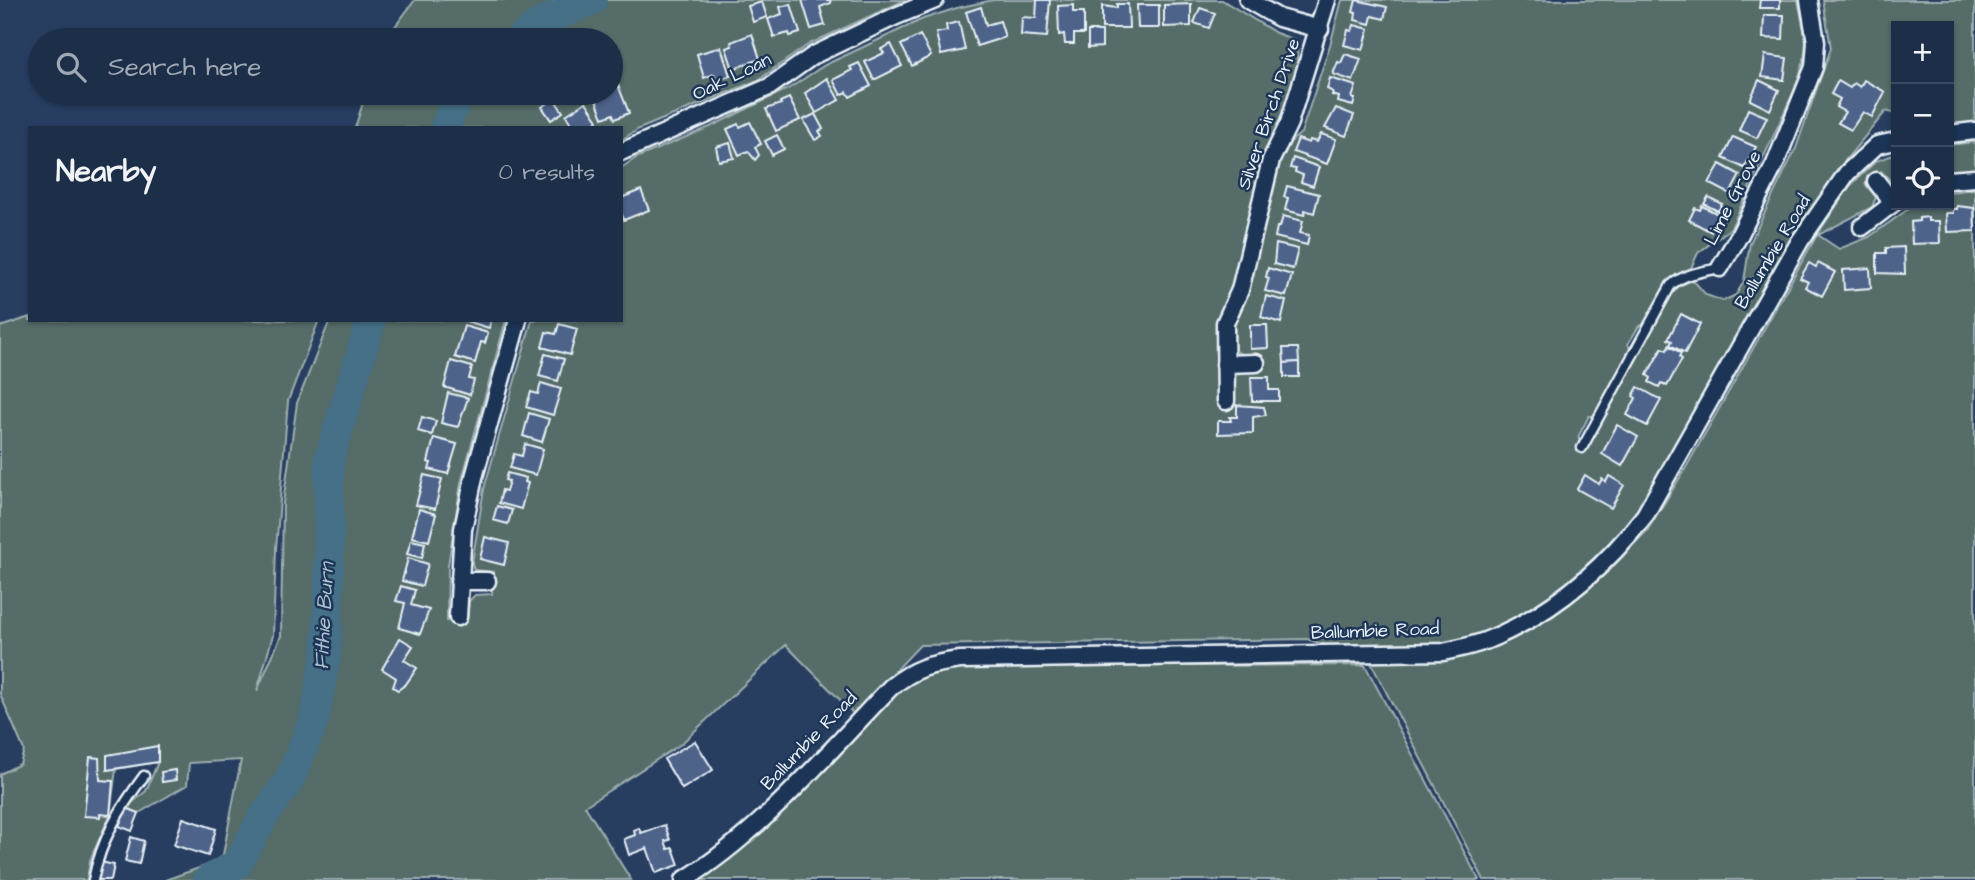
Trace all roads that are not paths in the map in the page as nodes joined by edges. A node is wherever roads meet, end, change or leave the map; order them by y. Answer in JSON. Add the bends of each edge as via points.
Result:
{"nodes":[{"id":1,"x":935,"y":0,"type":"edge"},
{"id":2,"x":1248,"y":0,"type":"edge"},
{"id":3,"x":1327,"y":0,"type":"edge"},
{"id":4,"x":1808,"y":0,"type":"edge"},
{"id":5,"x":1320,"y":29,"type":"junction"},
{"id":6,"x":1975,"y":131,"type":"edge"},
{"id":7,"x":1954,"y":133,"type":"edge"},
{"id":8,"x":1891,"y":142,"type":"edge"},
{"id":9,"x":623,"y":151,"type":"edge"},
{"id":10,"x":1975,"y":178,"type":"edge"},
{"id":11,"x":1954,"y":180,"type":"edge"},
{"id":12,"x":1876,"y":181,"type":"dead end"},
{"id":13,"x":1891,"y":198,"type":"edge"},
{"id":14,"x":1891,"y":205,"type":"edge"},
{"id":15,"x":1862,"y":227,"type":"dead end"},
{"id":16,"x":1720,"y":268,"type":"joint"},
{"id":17,"x":517,"y":322,"type":"edge"},
{"id":18,"x":1256,"y":363,"type":"dead end"},
{"id":19,"x":1226,"y":364,"type":"junction"},
{"id":20,"x":1226,"y":401,"type":"dead end"},
{"id":21,"x":1581,"y":448,"type":"dead end"},
{"id":22,"x":459,"y":580,"type":"junction"},
{"id":23,"x":487,"y":581,"type":"dead end"},
{"id":24,"x":458,"y":617,"type":"dead end"},
{"id":25,"x":144,"y":776,"type":"dead end"},
{"id":26,"x":93,"y":880,"type":"edge"},
{"id":27,"x":684,"y":880,"type":"edge"}],
"edges":[{"from":1,"to":9,"type":"street","name":"Oak Loan","via":[[814,55],[769,87]]},
{"from":2,"to":5,"type":"street","via":[[1279,18]]},
{"from":3,"to":5,"type":"street","name":"Silver Birch Drive"},
{"from":4,"to":16,"type":"street","name":"Lime Grove","via":[[1816,42],[1814,67],[1775,164]]},
{"from":5,"to":19,"type":"street","name":"Silver Birch Drive","via":[[1289,123],[1271,160],[1240,290],[1225,323]]},
{"from":6,"to":7,"type":"street"},
{"from":8,"to":27,"type":"street","name":"Ballumbie Road","via":[[1877,145],[1847,173],[1808,230],[1645,516],[1618,550],[1538,616],[1483,642],[1443,652],[929,664],[891,687],[789,793]]},
{"from":10,"to":11,"type":"street"},
{"from":12,"to":13,"type":"street"},
{"from":14,"to":15,"type":"street"},
{"from":16,"to":21,"type":"lane","name":"Lime Grove","via":[[1692,273],[1671,285]]},
{"from":17,"to":22,"type":"street","via":[[474,477]]},
{"from":18,"to":19,"type":"street"},
{"from":19,"to":20,"type":"street","name":"Silver Birch Drive"},
{"from":22,"to":23,"type":"street"},
{"from":22,"to":24,"type":"street"},
{"from":25,"to":26,"type":"lane","via":[[121,806]]}]}
